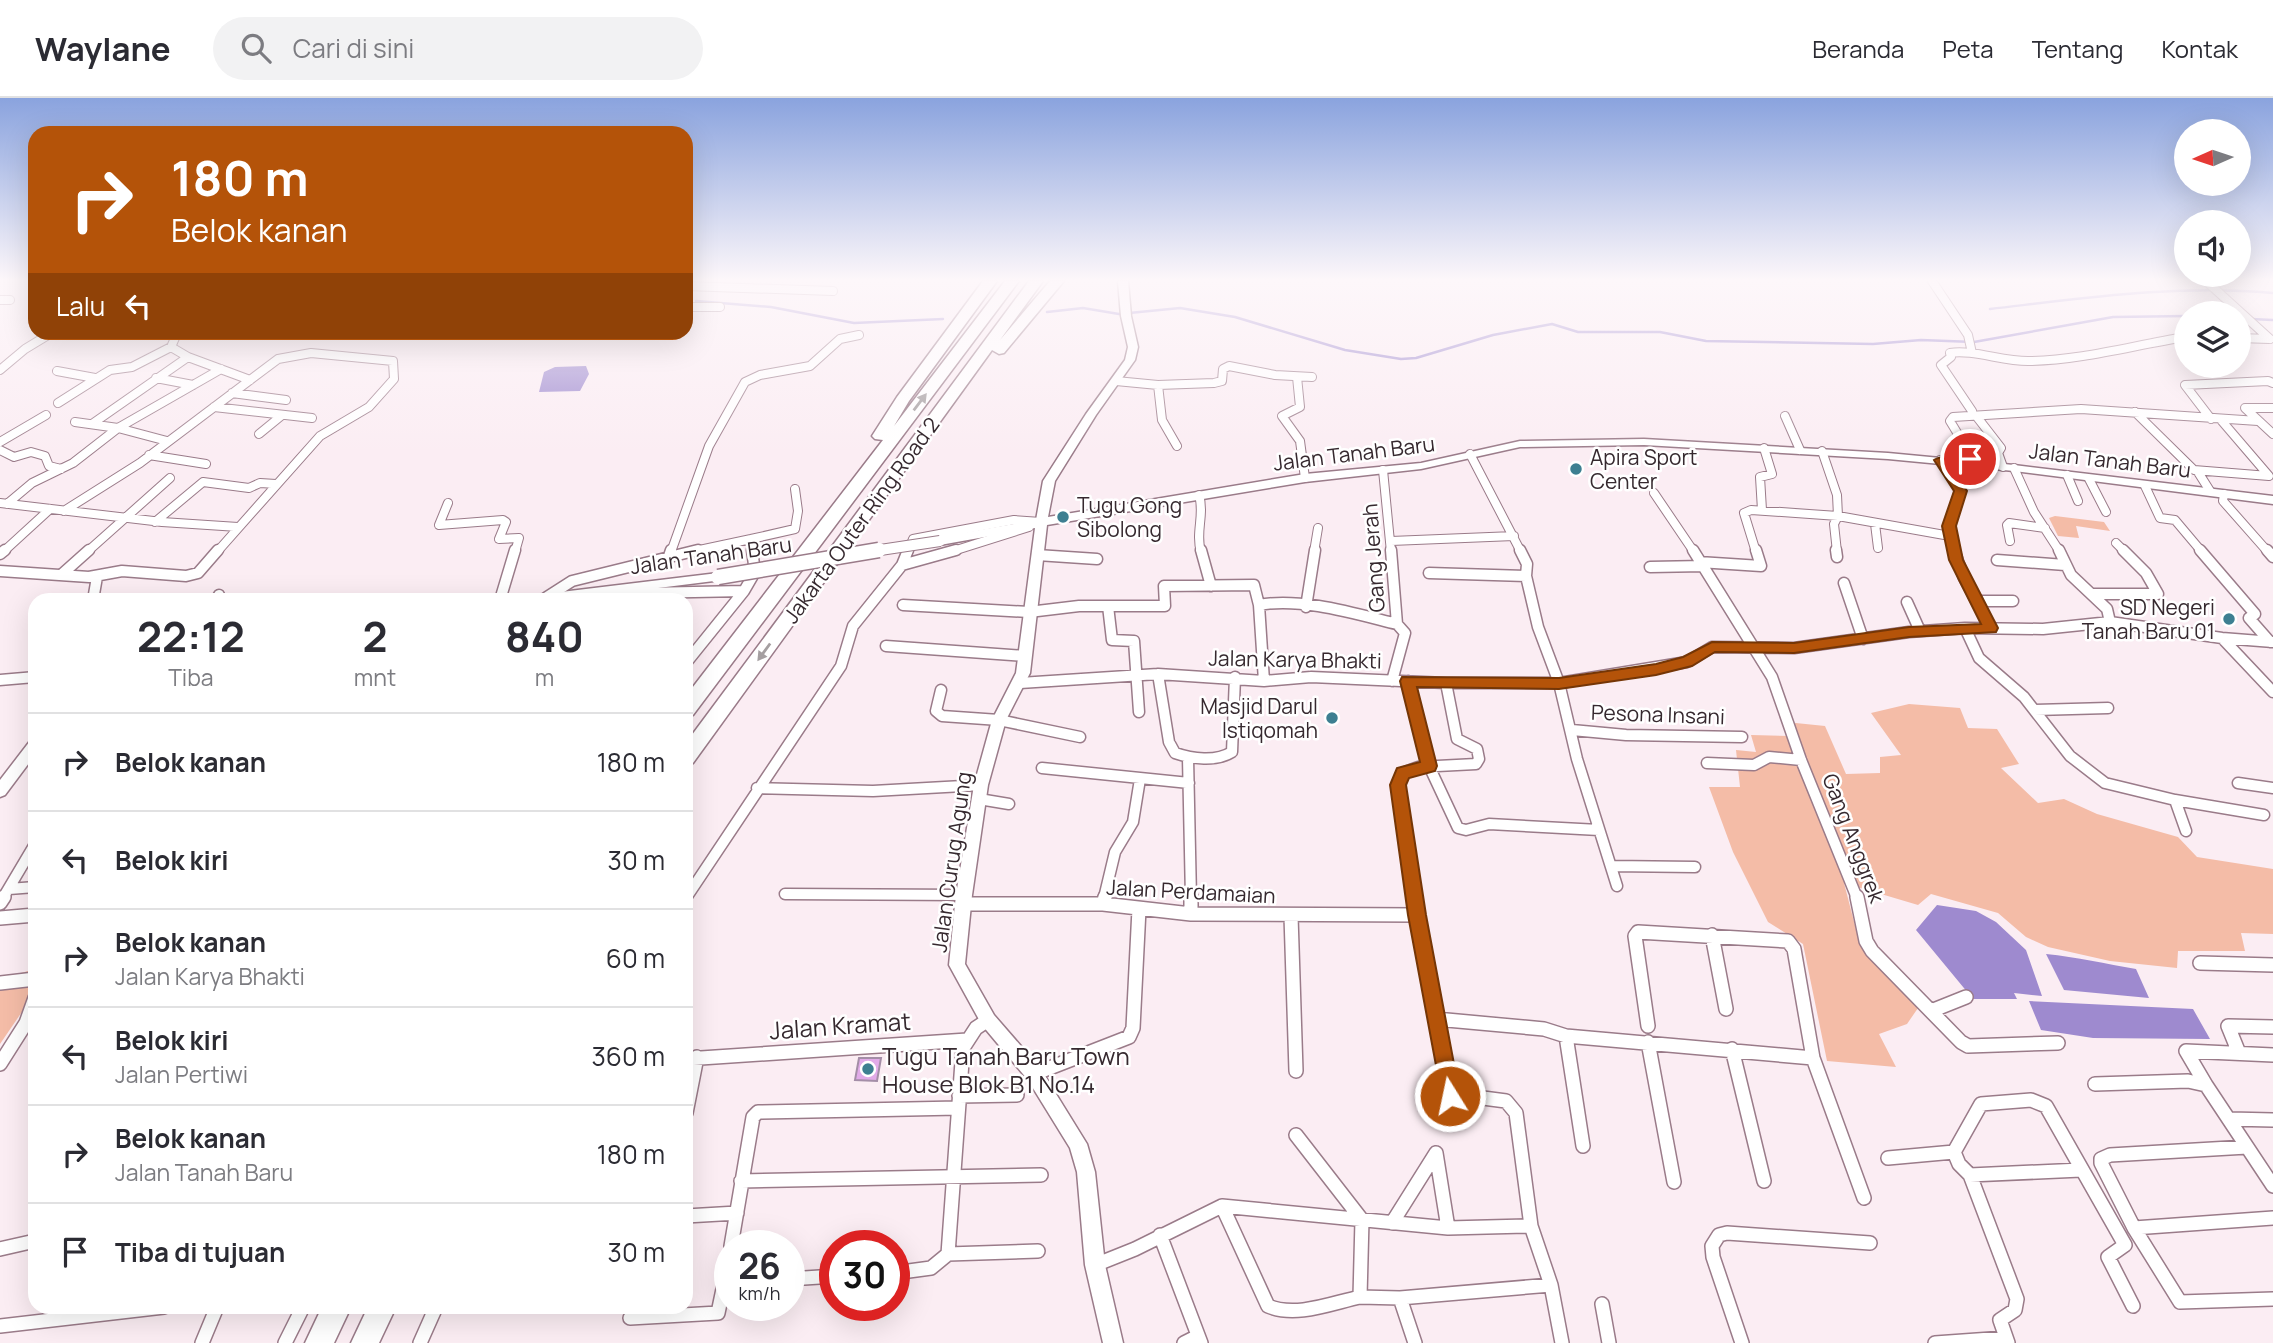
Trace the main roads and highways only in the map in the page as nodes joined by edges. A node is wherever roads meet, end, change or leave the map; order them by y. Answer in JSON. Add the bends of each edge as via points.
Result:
{"nodes":[{"id":1,"x":947,"y":339,"type":"edge"},
{"id":2,"x":968,"y":339,"type":"edge"},
{"id":3,"x":994,"y":339,"type":"edge"},
{"id":4,"x":1009,"y":339,"type":"edge"},
{"id":5,"x":1130,"y":339,"type":"edge"},
{"id":6,"x":929,"y":428,"type":"junction"},
{"id":7,"x":2273,"y":500,"type":"edge"},
{"id":8,"x":1043,"y":509,"type":"junction"},
{"id":9,"x":831,"y":518,"type":"junction"},
{"id":10,"x":596,"y":593,"type":"edge"},
{"id":11,"x":28,"y":678,"type":"edge"},
{"id":12,"x":0,"y":680,"type":"edge"},
{"id":13,"x":693,"y":700,"type":"edge"},
{"id":14,"x":693,"y":748,"type":"edge"},
{"id":15,"x":28,"y":754,"type":"edge"},
{"id":16,"x":1,"y":789,"type":"edge"},
{"id":17,"x":333,"y":1314,"type":"edge"},
{"id":18,"x":379,"y":1314,"type":"edge"},
{"id":19,"x":318,"y":1343,"type":"edge"},
{"id":20,"x":365,"y":1343,"type":"edge"},
{"id":21,"x":1113,"y":1343,"type":"edge"}],
"edges":[{"from":1,"to":9,"type":"highway","via":[[902,400]]},
{"from":9,"to":2,"type":"highway","name":"Jakarta Outer Ring Road 2","one_way":true},
{"from":3,"to":6,"type":"highway","name":"Jakarta Outer Ring Road 2"},
{"from":4,"to":6,"type":"highway"},
{"from":5,"to":8,"type":"main road","name":"Jalan Curug Agung","via":[[1132,354],[1055,468]]},
{"from":6,"to":14,"type":"highway","name":"Jakarta Outer Ring Road 2","one_way":true},
{"from":7,"to":8,"type":"main road","name":"Jalan Tanah Baru","via":[[1971,462],[1799,447],[1615,442],[1511,444],[1421,467],[1304,474],[1199,495]]},
{"from":8,"to":10,"type":"main road","name":"Jalan Tanah Baru","bridge":true,"via":[[940,541]]},
{"from":8,"to":21,"type":"main road","name":"Jalan Curug Agung","via":[[1026,656],[1020,683],[999,720],[980,792],[957,965],[989,1020],[1034,1074],[1078,1143],[1086,1172],[1095,1265]]},
{"from":9,"to":13,"type":"highway","name":"Jakarta Outer Ring Road 2"},
{"from":11,"to":12,"type":"main road"},
{"from":15,"to":16,"type":"main road"},
{"from":17,"to":19,"type":"highway"},
{"from":18,"to":20,"type":"highway"}]}
